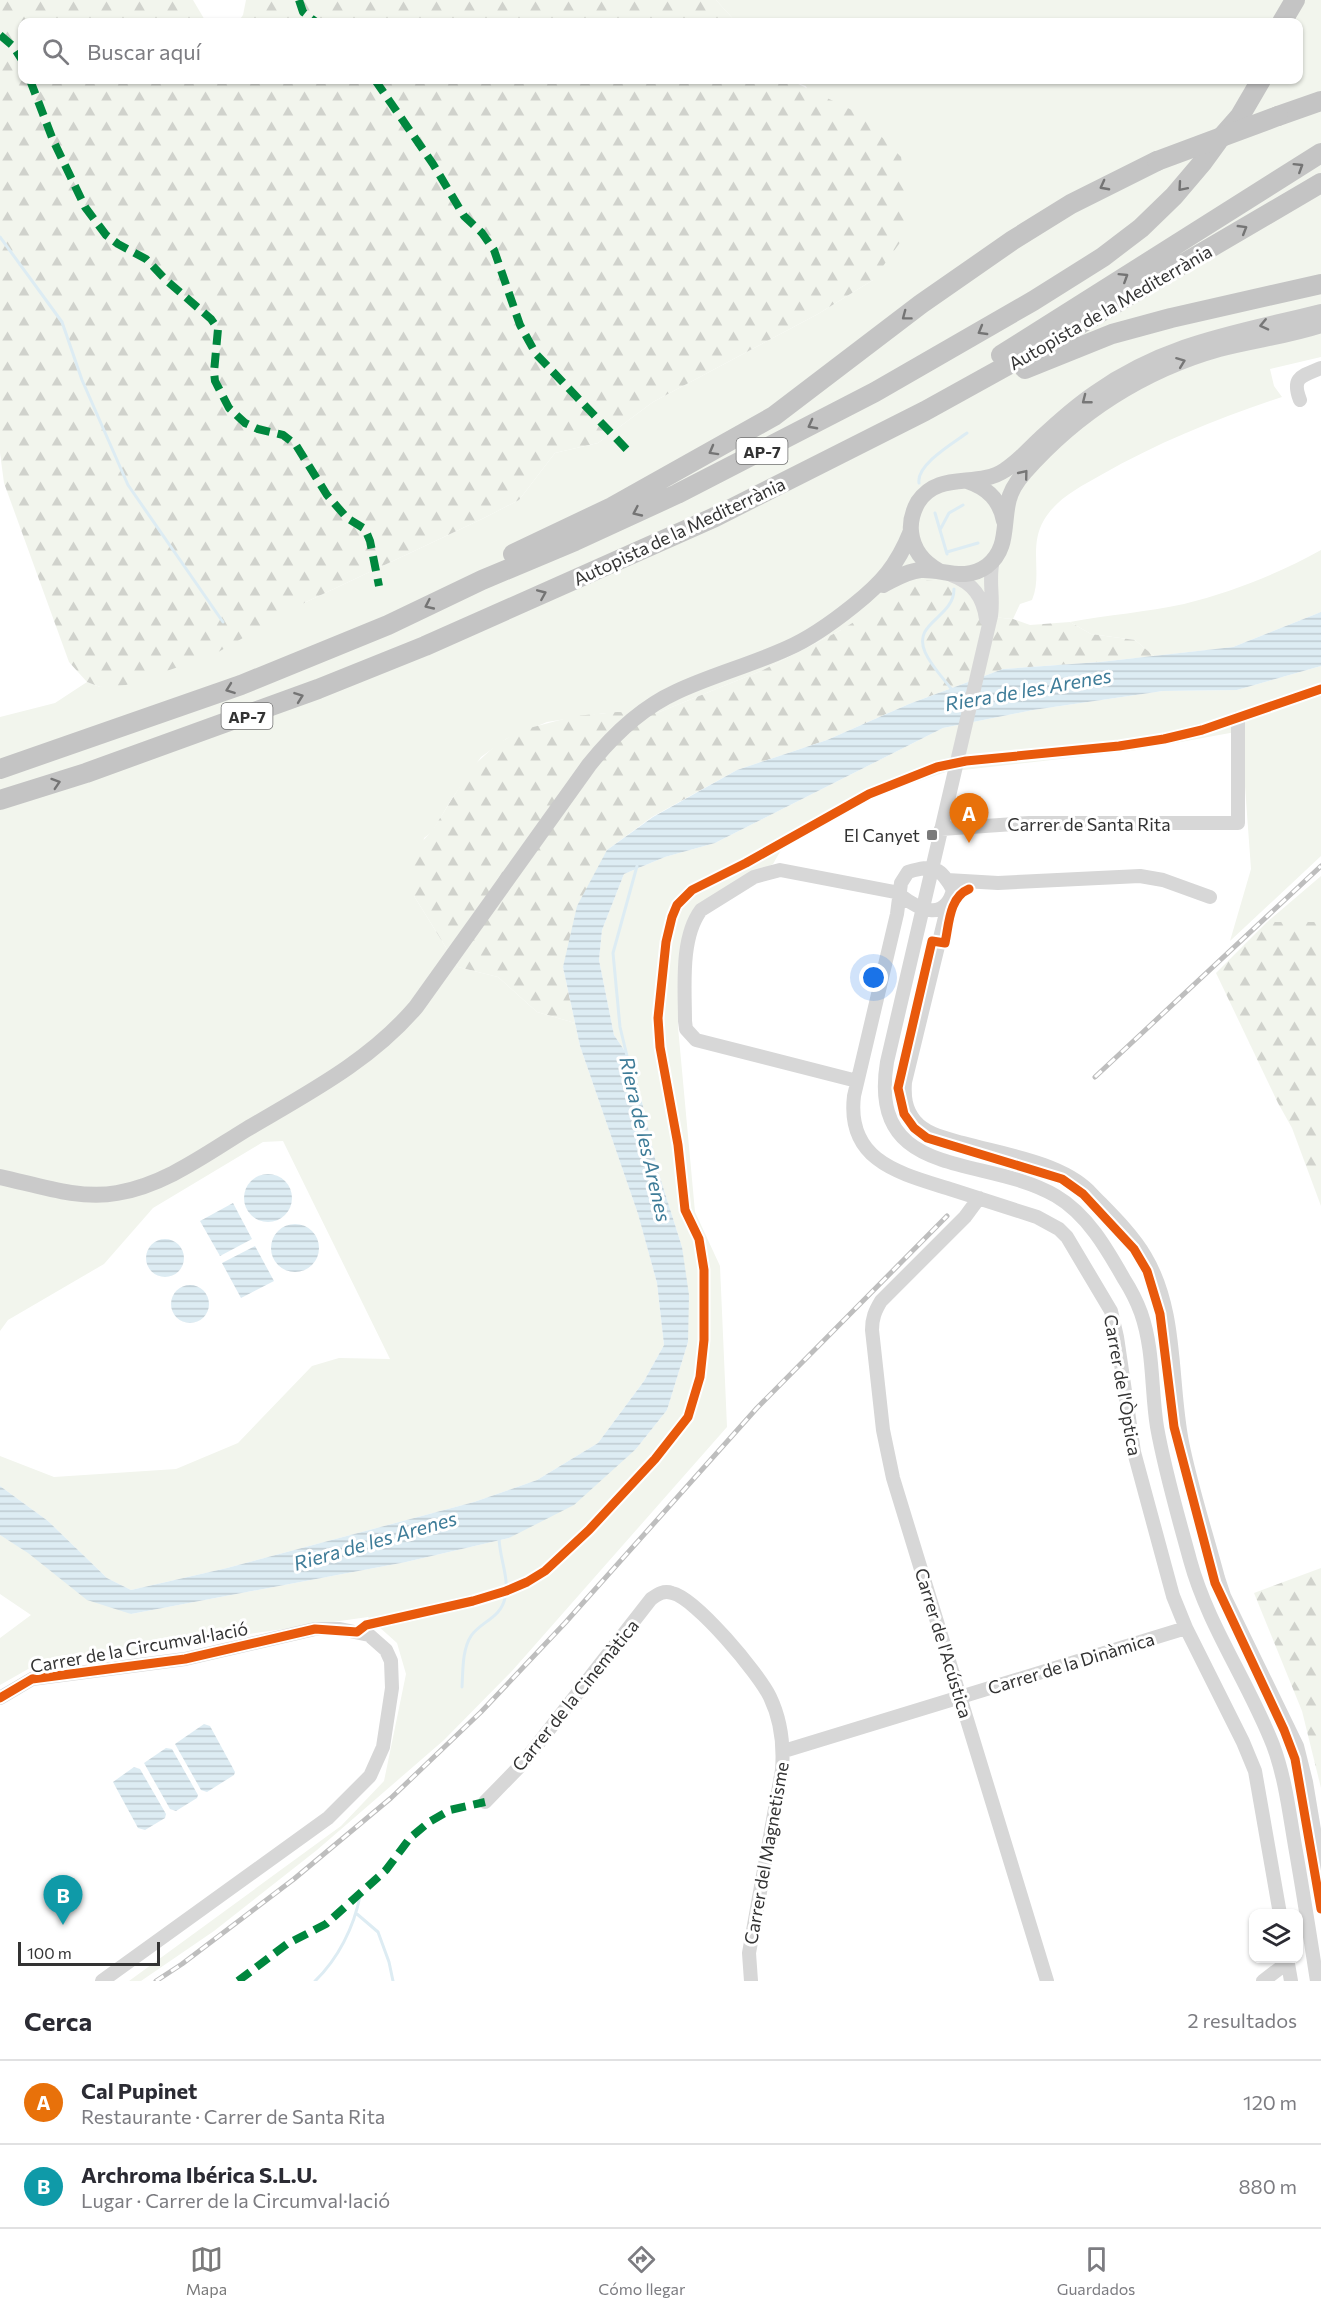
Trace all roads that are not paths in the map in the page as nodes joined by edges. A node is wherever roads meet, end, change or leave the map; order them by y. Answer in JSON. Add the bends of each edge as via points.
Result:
{"nodes":[{"id":1,"x":1295,"y":0,"type":"edge"},
{"id":2,"x":1307,"y":0,"type":"edge"},
{"id":3,"x":1284,"y":18,"type":"edge"},
{"id":4,"x":1296,"y":18,"type":"edge"},
{"id":5,"x":1247,"y":84,"type":"edge"},
{"id":6,"x":1259,"y":84,"type":"edge"},
{"id":7,"x":1321,"y":101,"type":"edge"},
{"id":8,"x":1218,"y":141,"type":"junction"},
{"id":9,"x":1321,"y":153,"type":"edge"},
{"id":10,"x":1321,"y":183,"type":"edge"},
{"id":11,"x":1321,"y":284,"type":"edge"},
{"id":12,"x":1319,"y":323,"type":"edge"},
{"id":13,"x":1321,"y":368,"type":"edge"},
{"id":14,"x":1300,"y":400,"type":"dead end"},
{"id":15,"x":900,"y":423,"type":"junction"},
{"id":16,"x":880,"y":432,"type":"junction"},
{"id":17,"x":965,"y":481,"type":"junction"},
{"id":18,"x":1006,"y":528,"type":"junction"},
{"id":19,"x":911,"y":531,"type":"junction"},
{"id":20,"x":993,"y":560,"type":"junction"},
{"id":21,"x":946,"y":573,"type":"junction"},
{"id":22,"x":482,"y":580,"type":"junction"},
{"id":23,"x":876,"y":588,"type":"junction"},
{"id":24,"x":986,"y":633,"type":"junction"},
{"id":25,"x":1238,"y":718,"type":"dead end"},
{"id":26,"x":0,"y":769,"type":"edge"},
{"id":27,"x":0,"y":800,"type":"edge"},
{"id":28,"x":940,"y":829,"type":"junction"},
{"id":29,"x":932,"y":867,"type":"junction"},
{"id":30,"x":950,"y":891,"type":"junction"},
{"id":31,"x":1210,"y":897,"type":"dead end"},
{"id":32,"x":914,"y":902,"type":"junction"},
{"id":33,"x":940,"y":937,"type":"junction"},
{"id":34,"x":857,"y":1081,"type":"junction"},
{"id":35,"x":0,"y":1177,"type":"edge"},
{"id":36,"x":979,"y":1198,"type":"junction"},
{"id":37,"x":667,"y":1592,"type":"joint"},
{"id":38,"x":1186,"y":1628,"type":"junction"},
{"id":39,"x":962,"y":1696,"type":"junction"},
{"id":40,"x":0,"y":1698,"type":"edge"},
{"id":41,"x":784,"y":1751,"type":"junction"},
{"id":42,"x":485,"y":1802,"type":"dead end"},
{"id":43,"x":1321,"y":1871,"type":"edge"},
{"id":44,"x":1279,"y":1909,"type":"edge"},
{"id":45,"x":1284,"y":1963,"type":"edge"},
{"id":46,"x":1288,"y":1963,"type":"edge"},
{"id":47,"x":102,"y":1981,"type":"edge"},
{"id":48,"x":751,"y":1981,"type":"edge"},
{"id":49,"x":1047,"y":1981,"type":"edge"},
{"id":50,"x":1263,"y":1981,"type":"edge"},
{"id":51,"x":1291,"y":1981,"type":"edge"},
{"id":52,"x":1317,"y":1981,"type":"edge"}],
"edges":[{"from":1,"to":3,"type":"highway"},
{"from":2,"to":4,"type":"highway"},
{"from":5,"to":8,"type":"highway"},
{"from":6,"to":8,"type":"highway","name":"Autopista de la Mediterrània","number":"AP-7","via":[[1240,116]]},
{"from":7,"to":22,"type":"highway","one_way":true,"bridge":true,"via":[[1157,161],[1071,204],[921,304],[774,416],[612,507],[519,550]]},
{"from":8,"to":22,"type":"highway","name":"Autopista de la Mediterrània","number":"AP-7","one_way":true,"via":[[1187,182],[1142,228],[1033,301],[875,392],[687,489]]},
{"from":16,"to":9,"type":"highway","one_way":true,"via":[[916,404],[1004,354]]},
{"from":15,"to":10,"type":"highway","name":"Autopista de la Mediterrània","number":"AP-7","one_way":true,"via":[[1056,338]]},
{"from":11,"to":15,"type":"highway","via":[[1112,334],[1012,375],[927,420]]},
{"from":12,"to":17,"type":"main road","one_way":true,"via":[[1215,337],[1151,360],[1086,400],[1004,471],[990,478]]},
{"from":18,"to":12,"type":"main road","one_way":true,"via":[[1010,496],[1023,474],[1078,422],[1117,394],[1158,371],[1204,354]]},
{"from":13,"to":14,"type":"street","via":[[1297,381]]},
{"from":15,"to":16,"type":"highway","name":"Autopista de la Mediterrània","number":"AP-7"},
{"from":27,"to":16,"type":"highway","name":"Autopista de la Mediterrània","number":"AP-7","one_way":true,"via":[[241,718],[425,646],[715,517]]},
{"from":17,"to":18,"type":"main road","via":[[984,488],[995,498]]},
{"from":17,"to":19,"type":"main road","via":[[945,482],[928,491],[916,506]]},
{"from":18,"to":20,"type":"main road","via":[[1003,544]]},
{"from":19,"to":21,"type":"main road","via":[[920,556]]},
{"from":19,"to":23,"type":"main road","via":[[895,566]]},
{"from":20,"to":21,"type":"main road","via":[[967,574]]},
{"from":20,"to":24,"type":"street","via":[[992,609]]},
{"from":21,"to":23,"type":"main road","via":[[914,571]]},
{"from":21,"to":24,"type":"street","via":[[967,583],[981,598]]},
{"from":22,"to":26,"type":"highway","name":"Autopista de la Mediterrània","number":"AP-7","one_way":true,"via":[[388,625],[241,685]]},
{"from":23,"to":35,"type":"main road","via":[[804,640],[675,692],[629,722],[589,765],[416,1007],[384,1042],[356,1063],[176,1173],[145,1186],[116,1193],[82,1194]]},
{"from":24,"to":28,"type":"street"},
{"from":25,"to":28,"type":"street","name":"Carrer de Santa Rita","via":[[1238,823],[1029,823]]},
{"from":28,"to":29,"type":"street"},
{"from":29,"to":30,"type":"street"},
{"from":29,"to":32,"type":"street"},
{"from":29,"to":32,"type":"street","via":[[908,872],[901,883]]},
{"from":30,"to":31,"type":"street","via":[[970,883],[1140,876]]},
{"from":30,"to":32,"type":"street","via":[[944,906]]},
{"from":30,"to":33,"type":"street"},
{"from":32,"to":33,"type":"street","via":[[940,923]]},
{"from":32,"to":34,"type":"street","name":"Carrer de l'Òptica","via":[[897,914]]},
{"from":32,"to":34,"type":"street","via":[[792,871],[773,871],[754,877],[701,910],[693,924],[686,952],[685,1021],[686,1029],[696,1040]]},
{"from":32,"to":52,"type":"street","via":[[885,1076],[885,1106],[890,1122],[916,1149],[1037,1187],[1066,1202],[1089,1225],[1135,1298],[1149,1344],[1159,1438],[1191,1564],[1205,1606],[1271,1741],[1284,1782]]},
{"from":33,"to":43,"type":"street","via":[[905,1082],[905,1103],[915,1120],[932,1134],[1046,1166],[1076,1180],[1131,1237],[1149,1262],[1168,1326],[1182,1443],[1218,1578],[1297,1746]]},
{"from":34,"to":36,"type":"street","name":"Carrer de l'Òptica","via":[[853,1120],[862,1142],[876,1159],[901,1173]]},
{"from":36,"to":38,"type":"street","name":"Carrer de l'Òptica","via":[[1037,1217],[1059,1229],[1108,1305],[1115,1325],[1134,1452],[1173,1596]]},
{"from":36,"to":39,"type":"street","name":"Carrer de l'Acústica","via":[[953,1230],[881,1301],[872,1321],[888,1455]]},
{"from":37,"to":41,"type":"street","name":"Carrer del Magnetisme","via":[[687,1599],[750,1667],[771,1699]]},
{"from":37,"to":42,"type":"street","name":"Carrer de la Cinemàtica","via":[[651,1599],[523,1763]]},
{"from":38,"to":39,"type":"street","name":"Carrer de la Dinàmica"},
{"from":38,"to":44,"type":"street","name":"Carrer de l'Òptica","via":[[1255,1771]]},
{"from":39,"to":41,"type":"street","name":"Carrer de la Dinàmica"},
{"from":39,"to":49,"type":"street","name":"Carrer de l'Acústica"},
{"from":40,"to":47,"type":"street","name":"Carrer de la Circumval·lació","via":[[32,1679],[185,1659],[315,1629],[369,1635],[386,1650],[391,1661],[392,1688],[382,1747],[370,1776],[328,1818]]},
{"from":41,"to":48,"type":"street","name":"Carrer del Magnetisme","via":[[749,1953]]},
{"from":45,"to":50,"type":"street"},
{"from":46,"to":51,"type":"street"}]}
